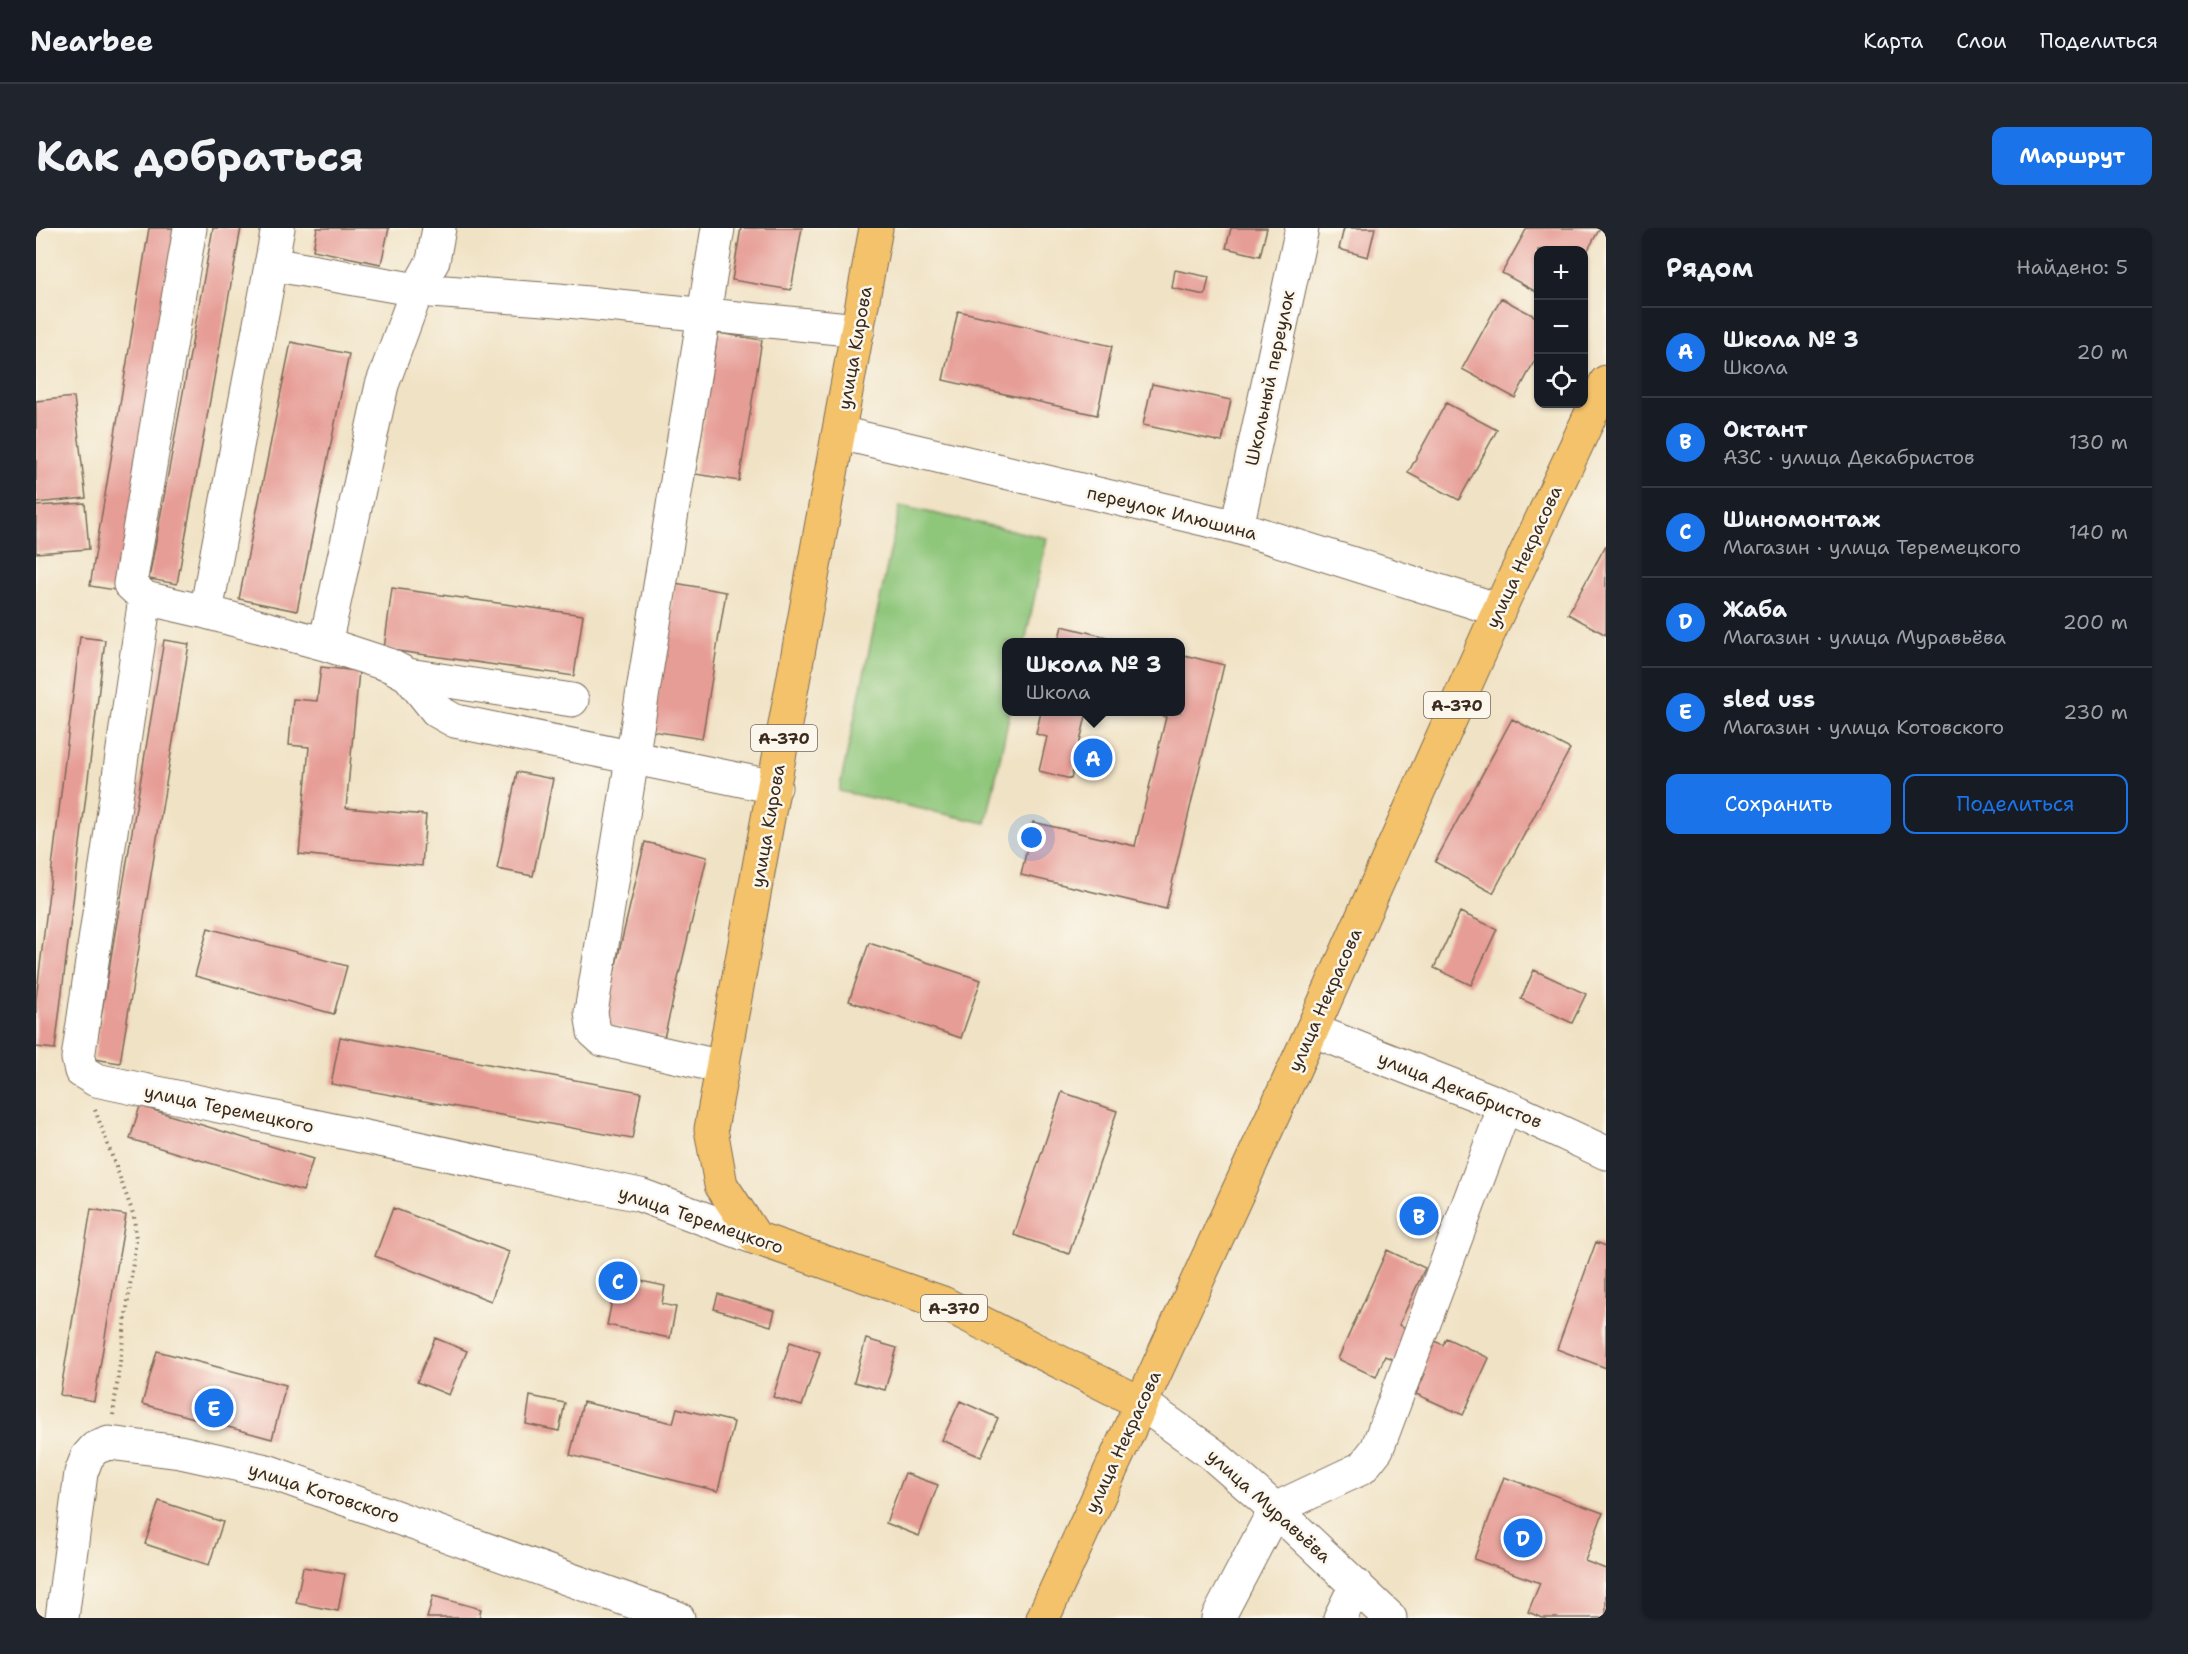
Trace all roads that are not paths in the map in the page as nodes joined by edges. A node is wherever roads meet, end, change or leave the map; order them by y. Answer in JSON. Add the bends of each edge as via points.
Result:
{"nodes":[{"id":1,"x":190,"y":228,"type":"edge"},
{"id":2,"x":278,"y":228,"type":"edge"},
{"id":3,"x":439,"y":228,"type":"edge"},
{"id":4,"x":718,"y":228,"type":"edge"},
{"id":5,"x":876,"y":228,"type":"edge"},
{"id":6,"x":1302,"y":228,"type":"edge"},
{"id":7,"x":271,"y":264,"type":"junction"},
{"id":8,"x":417,"y":290,"type":"junction"},
{"id":9,"x":704,"y":315,"type":"junction"},
{"id":10,"x":858,"y":330,"type":"junction"},
{"id":11,"x":1606,"y":382,"type":"edge"},
{"id":12,"x":840,"y":433,"type":"junction"},
{"id":13,"x":1237,"y":527,"type":"junction"},
{"id":14,"x":145,"y":598,"type":"junction"},
{"id":15,"x":1499,"y":610,"type":"junction"},
{"id":16,"x":206,"y":612,"type":"junction"},
{"id":17,"x":325,"y":644,"type":"junction"},
{"id":18,"x":408,"y":675,"type":"junction"},
{"id":19,"x":572,"y":700,"type":"dead end"},
{"id":20,"x":632,"y":757,"type":"junction"},
{"id":21,"x":775,"y":787,"type":"junction"},
{"id":22,"x":1312,"y":1030,"type":"junction"},
{"id":23,"x":723,"y":1067,"type":"junction"},
{"id":24,"x":1505,"y":1106,"type":"junction"},
{"id":25,"x":1606,"y":1153,"type":"edge"},
{"id":26,"x":756,"y":1238,"type":"junction"},
{"id":27,"x":1142,"y":1403,"type":"junction"},
{"id":28,"x":1275,"y":1509,"type":"junction"},
{"id":29,"x":1356,"y":1585,"type":"junction"},
{"id":30,"x":63,"y":1618,"type":"edge"},
{"id":31,"x":678,"y":1618,"type":"edge"},
{"id":32,"x":1043,"y":1618,"type":"edge"},
{"id":33,"x":1218,"y":1618,"type":"edge"},
{"id":34,"x":1340,"y":1618,"type":"edge"},
{"id":35,"x":1390,"y":1618,"type":"edge"}],
"edges":[{"from":1,"to":14,"type":"street","via":[[130,584]]},
{"from":2,"to":7,"type":"street"},
{"from":3,"to":8,"type":"street","via":[[433,261]]},
{"from":4,"to":9,"type":"street"},
{"from":5,"to":10,"type":"highway","name":"улица Кирова","number":"А-370"},
{"from":6,"to":13,"type":"street","name":"Школьный переулок"},
{"from":7,"to":8,"type":"street"},
{"from":7,"to":16,"type":"street"},
{"from":8,"to":9,"type":"street"},
{"from":8,"to":17,"type":"street","via":[[382,385]]},
{"from":9,"to":10,"type":"street"},
{"from":9,"to":20,"type":"street"},
{"from":10,"to":12,"type":"highway","name":"улица Кирова","number":"А-370"},
{"from":11,"to":15,"type":"highway","name":"улица Некрасова","number":"А-370"},
{"from":12,"to":13,"type":"street","name":"переулок Илюшина"},
{"from":12,"to":21,"type":"highway","name":"улица Кирова","number":"А-370"},
{"from":13,"to":15,"type":"street","name":"переулок Илюшина"},
{"from":14,"to":16,"type":"street"},
{"from":14,"to":26,"type":"street","name":"улица Теремецкого","via":[[78,1058],[95,1094],[640,1195]]},
{"from":15,"to":22,"type":"highway","name":"улица Некрасова","number":"А-370"},
{"from":16,"to":17,"type":"street"},
{"from":17,"to":18,"type":"street"},
{"from":18,"to":19,"type":"street"},
{"from":18,"to":20,"type":"street","via":[[437,711],[455,721]]},
{"from":20,"to":21,"type":"street"},
{"from":20,"to":23,"type":"street","via":[[591,1012],[594,1032],[603,1040]]},
{"from":21,"to":23,"type":"highway","name":"улица Кирова","number":"А-370"},
{"from":22,"to":24,"type":"street","name":"улица Декабристов"},
{"from":22,"to":27,"type":"highway","name":"улица Некрасова","number":"А-370"},
{"from":23,"to":26,"type":"highway","name":"улица Кирова","number":"А-370","via":[[711,1129],[721,1185]]},
{"from":24,"to":25,"type":"street","name":"улица Декабристов"},
{"from":24,"to":28,"type":"street","via":[[1377,1449],[1362,1468]]},
{"from":26,"to":27,"type":"highway","name":"улица Теремецкого","number":"А-370","via":[[943,1303]]},
{"from":27,"to":28,"type":"street","name":"улица Муравьёва","via":[[1211,1453]]},
{"from":27,"to":32,"type":"highway","name":"улица Некрасова","number":"А-370"},
{"from":28,"to":29,"type":"street","name":"улица Муравьёва"},
{"from":28,"to":33,"type":"street"},
{"from":29,"to":34,"type":"street"},
{"from":29,"to":35,"type":"street","name":"улица Муравьёва"},
{"from":30,"to":31,"type":"street","name":"улица Котовского","via":[[81,1473],[95,1448],[109,1443],[180,1452],[267,1471]]}]}
